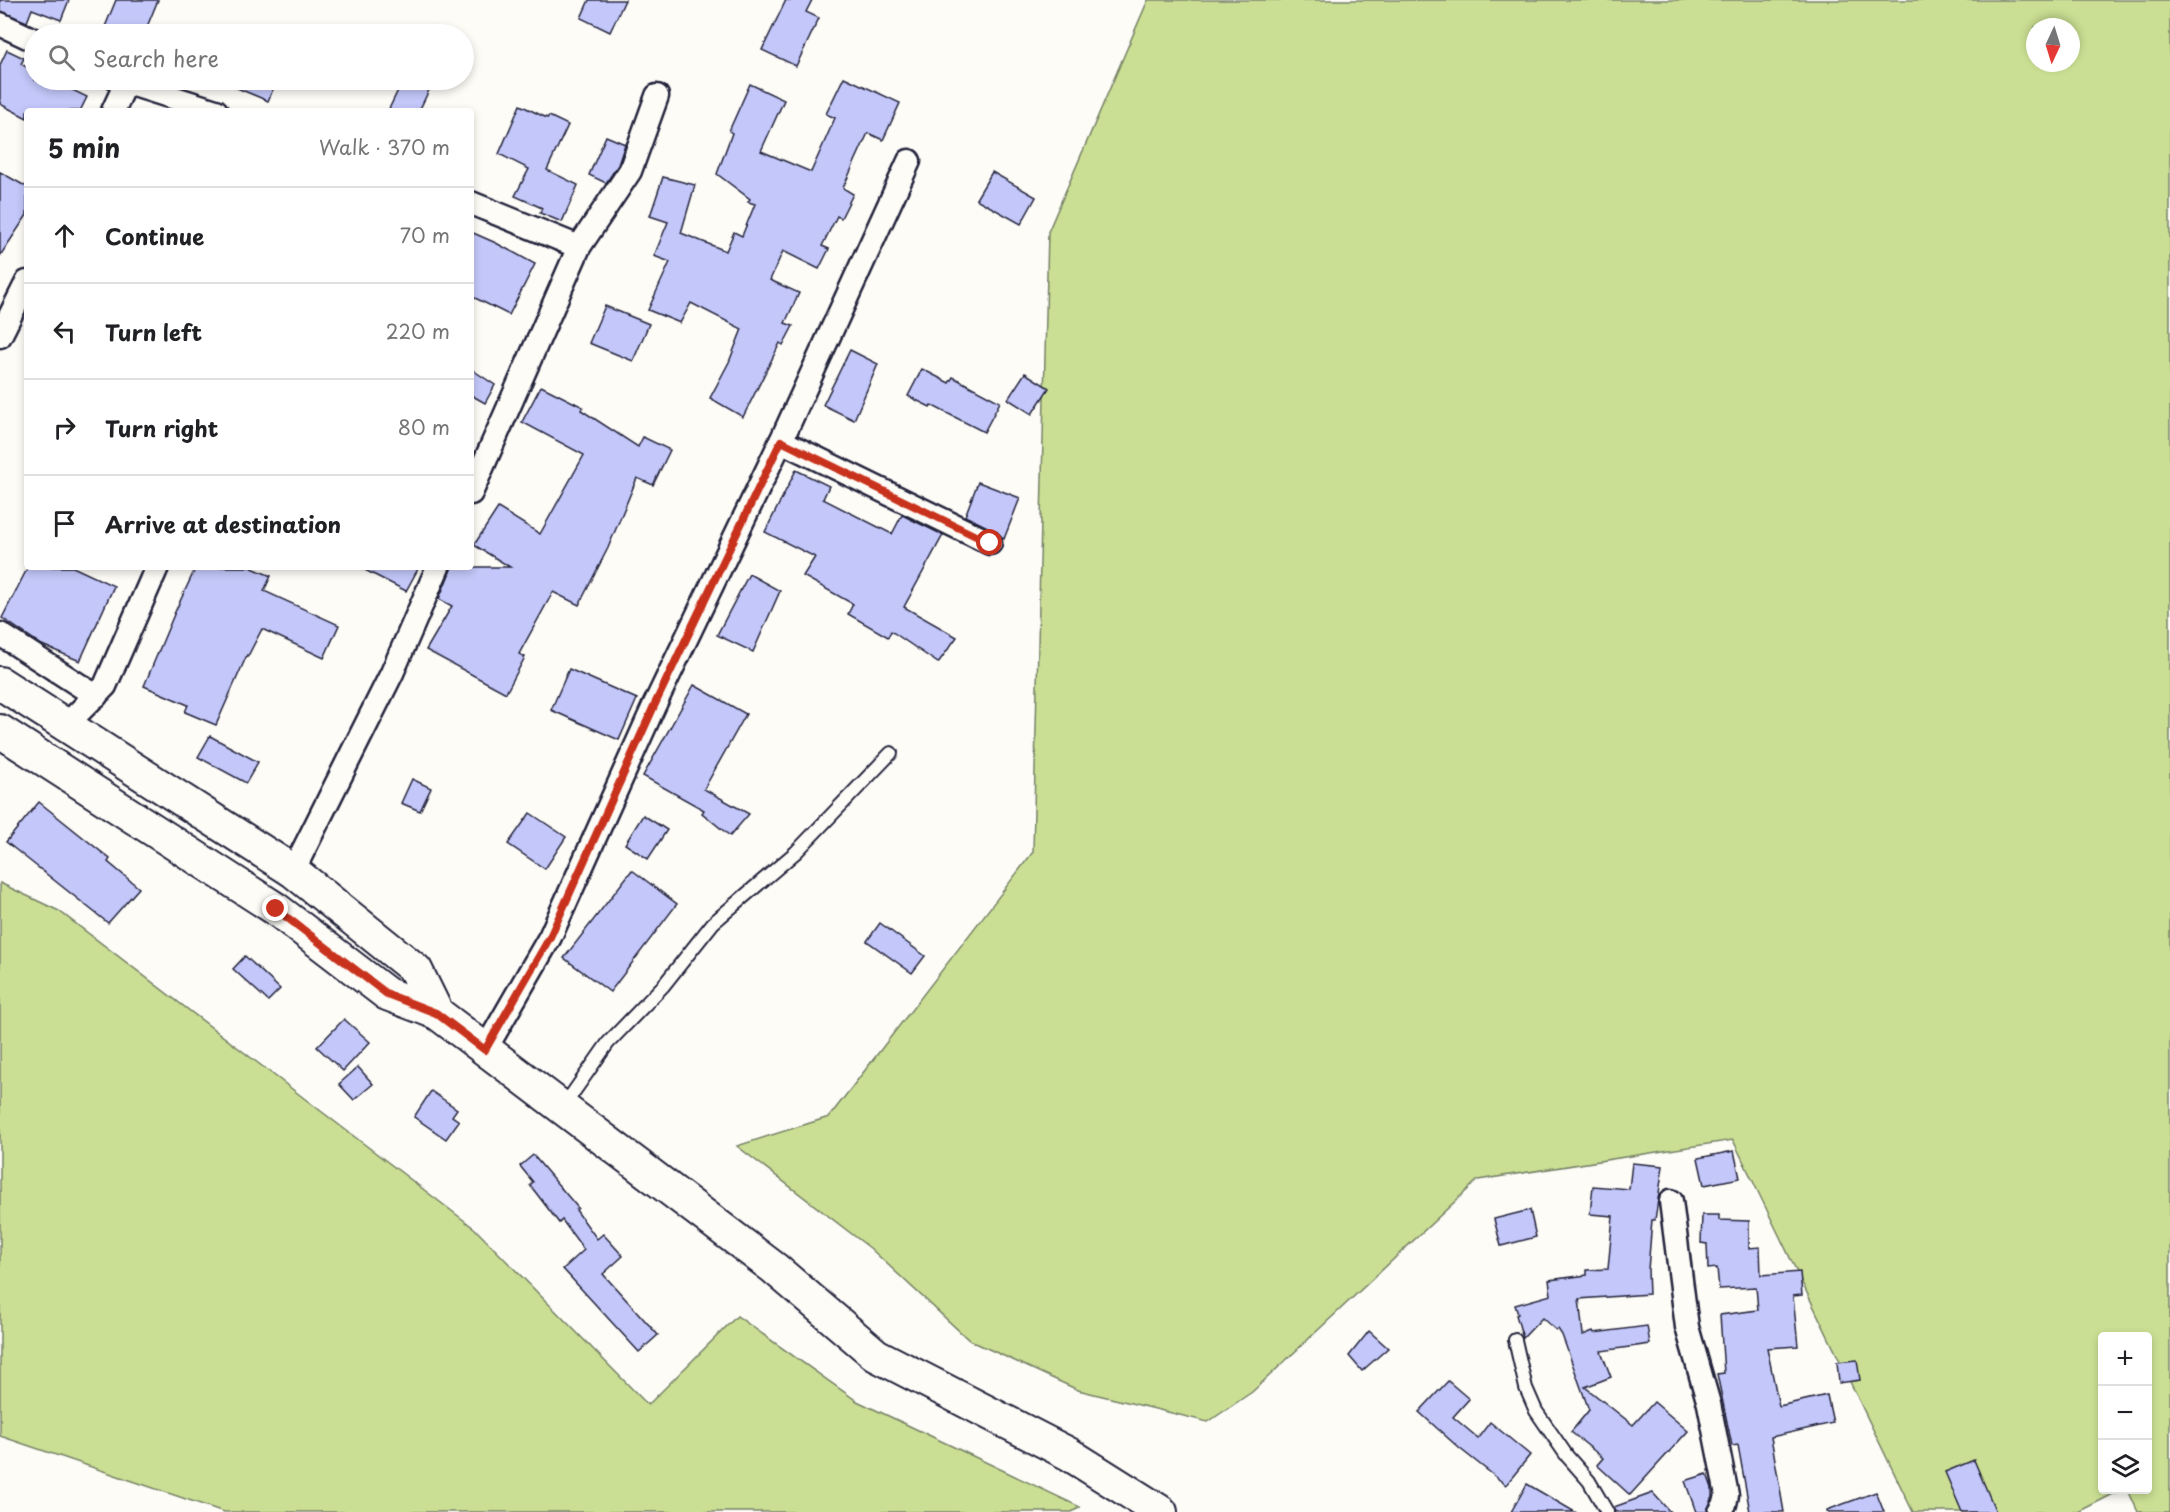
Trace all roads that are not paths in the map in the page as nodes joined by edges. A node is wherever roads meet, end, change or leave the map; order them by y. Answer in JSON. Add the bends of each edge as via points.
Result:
{"nodes":[{"id":1,"x":0,"y":24,"type":"edge"},
{"id":2,"x":24,"y":35,"type":"edge"},
{"id":3,"x":119,"y":90,"type":"edge"},
{"id":4,"x":150,"y":90,"type":"edge"},
{"id":5,"x":657,"y":96,"type":"dead end"},
{"id":6,"x":113,"y":108,"type":"edge"},
{"id":7,"x":207,"y":108,"type":"edge"},
{"id":8,"x":909,"y":161,"type":"dead end"},
{"id":9,"x":474,"y":204,"type":"edge"},
{"id":10,"x":579,"y":247,"type":"junction"},
{"id":11,"x":24,"y":288,"type":"edge"},
{"id":12,"x":0,"y":336,"type":"edge"},
{"id":13,"x":781,"y":441,"type":"junction"},
{"id":14,"x":474,"y":486,"type":"edge"},
{"id":15,"x":990,"y":543,"type":"dead end"},
{"id":16,"x":156,"y":570,"type":"edge"},
{"id":17,"x":437,"y":570,"type":"edge"},
{"id":18,"x":0,"y":634,"type":"edge"},
{"id":19,"x":0,"y":683,"type":"edge"},
{"id":20,"x":96,"y":696,"type":"junction"},
{"id":21,"x":66,"y":725,"type":"junction"},
{"id":22,"x":0,"y":731,"type":"edge"},
{"id":23,"x":891,"y":753,"type":"dead end"},
{"id":24,"x":293,"y":871,"type":"junction"},
{"id":25,"x":436,"y":1013,"type":"junction"},
{"id":26,"x":485,"y":1050,"type":"junction"},
{"id":27,"x":562,"y":1108,"type":"junction"},
{"id":28,"x":1671,"y":1201,"type":"dead end"},
{"id":29,"x":1515,"y":1340,"type":"dead end"},
{"id":30,"x":1161,"y":1512,"type":"edge"},
{"id":31,"x":1607,"y":1512,"type":"edge"},
{"id":32,"x":1720,"y":1512,"type":"edge"}],
"edges":[{"from":1,"to":2,"type":"street"},
{"from":3,"to":6,"type":"street"},
{"from":4,"to":7,"type":"street"},
{"from":5,"to":10,"type":"street","via":[[630,171]]},
{"from":8,"to":13,"type":"street"},
{"from":9,"to":10,"type":"street"},
{"from":10,"to":14,"type":"street"},
{"from":11,"to":12,"type":"street"},
{"from":13,"to":15,"type":"street"},
{"from":13,"to":26,"type":"street","via":[[654,706],[550,937]]},
{"from":16,"to":20,"type":"street","via":[[105,686]]},
{"from":17,"to":24,"type":"street","via":[[392,673]]},
{"from":18,"to":20,"type":"street"},
{"from":19,"to":21,"type":"street"},
{"from":20,"to":21,"type":"street"},
{"from":21,"to":24,"type":"street"},
{"from":22,"to":25,"type":"street","via":[[276,909],[387,994]]},
{"from":23,"to":27,"type":"lane","via":[[796,852],[713,923],[663,986],[608,1042]]},
{"from":24,"to":25,"type":"street","via":[[416,970]]},
{"from":25,"to":26,"type":"street"},
{"from":26,"to":27,"type":"street"},
{"from":27,"to":30,"type":"street","via":[[774,1268],[876,1355],[1069,1454]]},
{"from":28,"to":32,"type":"street","via":[[1687,1327],[1709,1404],[1727,1495]]},
{"from":29,"to":31,"type":"lane","via":[[1526,1388],[1536,1411],[1589,1481]]}]}
